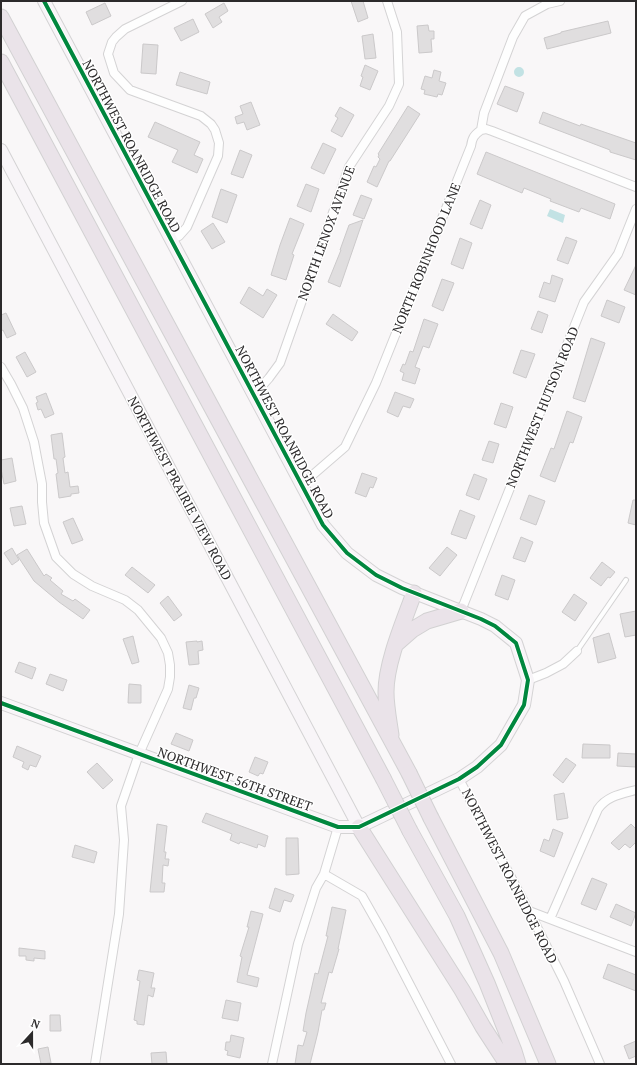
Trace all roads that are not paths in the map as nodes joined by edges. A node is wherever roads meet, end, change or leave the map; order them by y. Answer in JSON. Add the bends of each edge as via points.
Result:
{"nodes":[{"id":1,"x":44,"y":1,"type":"edge"},
{"id":2,"x":182,"y":1,"type":"edge"},
{"id":3,"x":387,"y":1,"type":"edge"},
{"id":4,"x":560,"y":1,"type":"edge"},
{"id":5,"x":1,"y":17,"type":"edge"},
{"id":6,"x":1,"y":62,"type":"edge"},
{"id":7,"x":481,"y":130,"type":"junction"},
{"id":8,"x":1,"y":150,"type":"edge"},
{"id":9,"x":636,"y":187,"type":"edge"},
{"id":10,"x":636,"y":210,"type":"edge"},
{"id":11,"x":170,"y":240,"type":"junction"},
{"id":12,"x":1,"y":367,"type":"edge"},
{"id":13,"x":253,"y":396,"type":"junction"},
{"id":14,"x":301,"y":485,"type":"junction"},
{"id":15,"x":626,"y":580,"type":"dead end"},
{"id":16,"x":414,"y":593,"type":"junction"},
{"id":17,"x":461,"y":611,"type":"junction"},
{"id":18,"x":396,"y":645,"type":"junction"},
{"id":19,"x":577,"y":651,"type":"joint"},
{"id":20,"x":528,"y":680,"type":"junction"},
{"id":21,"x":1,"y":703,"type":"edge"},
{"id":22,"x":394,"y":748,"type":"junction"},
{"id":23,"x":140,"y":754,"type":"junction"},
{"id":24,"x":459,"y":779,"type":"junction"},
{"id":25,"x":636,"y":790,"type":"edge"},
{"id":26,"x":338,"y":827,"type":"junction"},
{"id":27,"x":359,"y":827,"type":"junction"},
{"id":28,"x":324,"y":874,"type":"junction"},
{"id":29,"x":529,"y":910,"type":"junction"},
{"id":30,"x":550,"y":919,"type":"junction"},
{"id":31,"x":636,"y":952,"type":"edge"},
{"id":32,"x":95,"y":1064,"type":"edge"},
{"id":33,"x":272,"y":1064,"type":"edge"},
{"id":34,"x":451,"y":1064,"type":"edge"},
{"id":35,"x":507,"y":1064,"type":"edge"},
{"id":36,"x":518,"y":1064,"type":"edge"},
{"id":37,"x":548,"y":1064,"type":"edge"},
{"id":38,"x":600,"y":1064,"type":"edge"}],
"edges":[{"from":1,"to":11,"type":"street","name":"NORTHWEST ROANRIDGE ROAD"},
{"from":2,"to":11,"type":"street","via":[[120,33],[112,42],[108,54],[114,73],[130,90],[201,116],[211,124],[217,134],[218,156],[187,227],[179,236]]},
{"from":3,"to":13,"type":"street","name":"NORTH LENOX AVENUE","via":[[397,32],[399,84],[389,106],[348,167],[280,363]]},
{"from":4,"to":7,"type":"street","name":"NORTH ROBINHOOD LANE","via":[[546,4],[525,16],[510,44],[484,114]]},
{"from":5,"to":22,"type":"highway"},
{"from":6,"to":36,"type":"highway","bridge":true,"via":[[457,916],[487,983]]},
{"from":7,"to":9,"type":"street","via":[[492,131]]},
{"from":7,"to":14,"type":"street","name":"NORTH ROBINHOOD LANE","via":[[472,140],[376,383],[345,447]]},
{"from":8,"to":27,"type":"street","name":"NORTHWEST PRAIRIE VIEW ROAD"},
{"from":10,"to":17,"type":"street","name":"NORTHWEST HUTSON ROAD","via":[[618,254],[584,302]]},
{"from":11,"to":13,"type":"street","name":"NORTHWEST ROANRIDGE ROAD"},
{"from":12,"to":23,"type":"street","via":[[23,408],[34,442],[42,484],[44,524],[56,557],[73,574],[92,586],[132,605],[162,638],[168,653],[168,689]]},
{"from":13,"to":14,"type":"street","name":"NORTHWEST ROANRIDGE ROAD"},
{"from":14,"to":16,"type":"street","name":"NORTHWEST ROANRIDGE ROAD","via":[[323,525],[347,553],[376,575]]},
{"from":15,"to":19,"type":"lane"},
{"from":16,"to":17,"type":"street","name":"NORTHWEST ROANRIDGE ROAD"},
{"from":16,"to":18,"type":"highway"},
{"from":17,"to":18,"type":"highway","via":[[427,621],[412,630]]},
{"from":17,"to":20,"type":"street","name":"NORTHWEST ROANRIDGE ROAD","via":[[495,626],[516,644]]},
{"from":18,"to":22,"type":"highway","via":[[388,672],[386,691]]},
{"from":19,"to":20,"type":"street","via":[[564,664]]},
{"from":20,"to":24,"type":"street","name":"NORTHWEST ROANRIDGE ROAD","via":[[524,705],[501,745]]},
{"from":21,"to":23,"type":"street","name":"NORTHWEST 56TH STREET"},
{"from":22,"to":37,"type":"highway","bridge":true,"via":[[501,953]]},
{"from":23,"to":26,"type":"street","name":"NORTHWEST 56TH STREET"},
{"from":23,"to":32,"type":"street","via":[[121,806],[124,840],[118,914]]},
{"from":24,"to":27,"type":"street","name":"NORTHWEST 56TH STREET"},
{"from":24,"to":29,"type":"street","name":"NORTHWEST ROANRIDGE ROAD"},
{"from":25,"to":30,"type":"street","via":[[611,797],[601,804]]},
{"from":26,"to":27,"type":"street","name":"NORTHWEST 56TH STREET"},
{"from":26,"to":28,"type":"street"},
{"from":27,"to":35,"type":"highway"},
{"from":28,"to":33,"type":"street","via":[[316,888],[298,944]]},
{"from":28,"to":34,"type":"street","via":[[362,896]]},
{"from":29,"to":30,"type":"street"},
{"from":29,"to":38,"type":"street","name":"NORTHWEST ROANRIDGE ROAD","via":[[564,981]]},
{"from":30,"to":31,"type":"street"}]}
